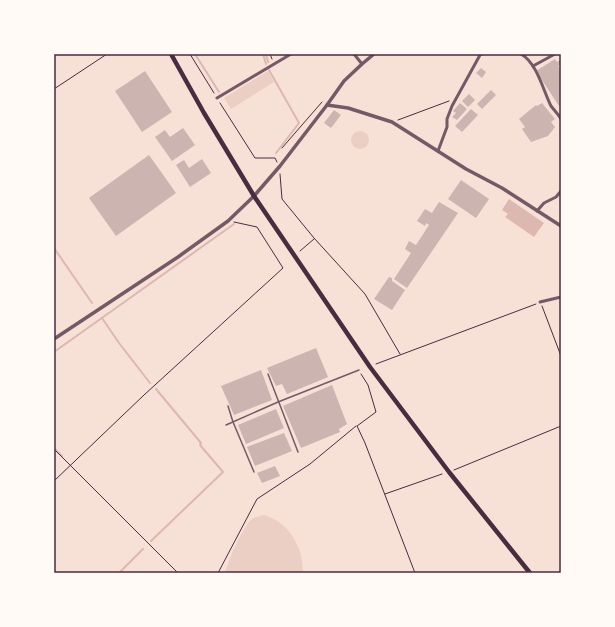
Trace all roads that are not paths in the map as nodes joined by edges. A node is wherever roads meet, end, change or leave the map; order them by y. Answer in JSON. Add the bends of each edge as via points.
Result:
{"nodes":[{"id":1,"x":171,"y":54,"type":"edge"},
{"id":2,"x":291,"y":54,"type":"edge"},
{"id":3,"x":354,"y":54,"type":"edge"},
{"id":4,"x":374,"y":54,"type":"edge"},
{"id":5,"x":482,"y":54,"type":"edge"},
{"id":6,"x":521,"y":54,"type":"edge"},
{"id":7,"x":555,"y":54,"type":"edge"},
{"id":8,"x":362,"y":64,"type":"junction"},
{"id":9,"x":533,"y":66,"type":"junction"},
{"id":10,"x":217,"y":98,"type":"road end"},
{"id":11,"x":328,"y":105,"type":"junction"},
{"id":12,"x":561,"y":118,"type":"edge"},
{"id":13,"x":438,"y":151,"type":"junction"},
{"id":14,"x":561,"y":191,"type":"edge"},
{"id":15,"x":254,"y":196,"type":"junction"},
{"id":16,"x":537,"y":211,"type":"junction"},
{"id":17,"x":561,"y":226,"type":"edge"},
{"id":18,"x":561,"y":297,"type":"edge"},
{"id":19,"x":540,"y":302,"type":"road end"},
{"id":20,"x":54,"y":340,"type":"edge"},
{"id":21,"x":359,"y":370,"type":"road end"},
{"id":22,"x":268,"y":374,"type":"dead end"},
{"id":23,"x":278,"y":402,"type":"junction"},
{"id":24,"x":228,"y":406,"type":"dead end"},
{"id":25,"x":233,"y":422,"type":"junction"},
{"id":26,"x":226,"y":425,"type":"dead end"},
{"id":27,"x":298,"y":452,"type":"dead end"},
{"id":28,"x":254,"y":472,"type":"dead end"},
{"id":29,"x":530,"y":573,"type":"edge"}],
"edges":[{"from":1,"to":15,"type":"highway"},
{"from":2,"to":10,"type":"street"},
{"from":3,"to":8,"type":"street"},
{"from":4,"to":8,"type":"street"},
{"from":5,"to":13,"type":"street","via":[[456,98]]},
{"from":6,"to":9,"type":"street"},
{"from":7,"to":9,"type":"street"},
{"from":8,"to":11,"type":"street","via":[[344,81]]},
{"from":9,"to":12,"type":"street","via":[[552,107]]},
{"from":11,"to":13,"type":"street","via":[[348,108],[392,122]]},
{"from":11,"to":15,"type":"street"},
{"from":13,"to":16,"type":"street"},
{"from":14,"to":16,"type":"street"},
{"from":15,"to":20,"type":"street","via":[[228,221]]},
{"from":15,"to":29,"type":"highway","via":[[370,367],[448,472]]},
{"from":16,"to":17,"type":"street"},
{"from":18,"to":19,"type":"street"},
{"from":21,"to":23,"type":"lane"},
{"from":22,"to":23,"type":"lane"},
{"from":23,"to":25,"type":"lane"},
{"from":23,"to":27,"type":"lane"},
{"from":24,"to":25,"type":"lane"},
{"from":25,"to":26,"type":"lane"},
{"from":25,"to":28,"type":"lane"}]}
